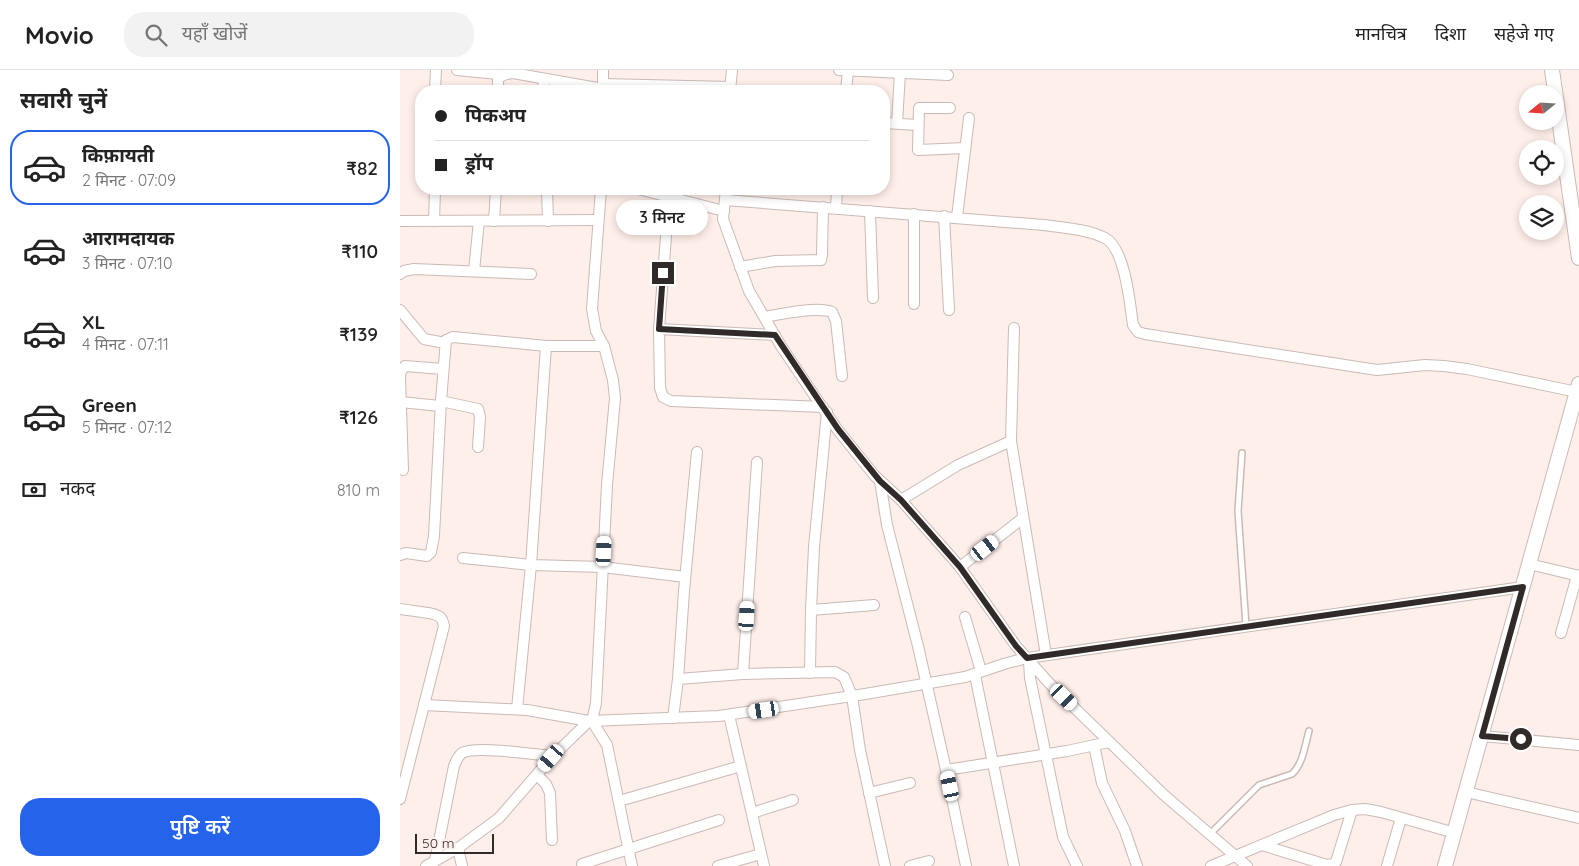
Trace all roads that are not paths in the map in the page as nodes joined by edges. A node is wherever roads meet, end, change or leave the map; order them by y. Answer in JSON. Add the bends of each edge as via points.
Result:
{"nodes":[{"id":1,"x":436,"y":70,"type":"edge"},
{"id":2,"x":457,"y":70,"type":"edge"},
{"id":3,"x":603,"y":70,"type":"edge"},
{"id":4,"x":732,"y":70,"type":"edge"},
{"id":5,"x":839,"y":70,"type":"edge"},
{"id":6,"x":1552,"y":70,"type":"edge"},
{"id":7,"x":848,"y":71,"type":"edge"},
{"id":8,"x":900,"y":73,"type":"junction"},
{"id":9,"x":498,"y":74,"type":"edge"},
{"id":10,"x":948,"y":75,"type":"dead end"},
{"id":11,"x":544,"y":79,"type":"junction"},
{"id":12,"x":435,"y":85,"type":"edge"},
{"id":13,"x":544,"y":85,"type":"edge"},
{"id":14,"x":580,"y":85,"type":"edge"},
{"id":15,"x":604,"y":85,"type":"edge"},
{"id":16,"x":730,"y":85,"type":"edge"},
{"id":17,"x":847,"y":85,"type":"edge"},
{"id":18,"x":950,"y":108,"type":"dead end"},
{"id":19,"x":970,"y":118,"type":"dead end"},
{"id":20,"x":890,"y":123,"type":"edge"},
{"id":21,"x":897,"y":124,"type":"junction"},
{"id":22,"x":918,"y":125,"type":"junction"},
{"id":23,"x":965,"y":148,"type":"junction"},
{"id":24,"x":435,"y":195,"type":"edge"},
{"id":25,"x":496,"y":195,"type":"edge"},
{"id":26,"x":546,"y":195,"type":"edge"},
{"id":27,"x":600,"y":195,"type":"edge"},
{"id":28,"x":661,"y":195,"type":"edge"},
{"id":29,"x":725,"y":195,"type":"edge"},
{"id":30,"x":837,"y":195,"type":"edge"},
{"id":31,"x":669,"y":197,"type":"junction"},
{"id":32,"x":724,"y":206,"type":"junction"},
{"id":33,"x":823,"y":207,"type":"junction"},
{"id":34,"x":836,"y":208,"type":"junction"},
{"id":35,"x":870,"y":211,"type":"junction"},
{"id":36,"x":914,"y":214,"type":"junction"},
{"id":37,"x":944,"y":216,"type":"junction"},
{"id":38,"x":957,"y":217,"type":"junction"},
{"id":39,"x":494,"y":220,"type":"junction"},
{"id":40,"x":548,"y":220,"type":"junction"},
{"id":41,"x":598,"y":220,"type":"junction"},
{"id":42,"x":400,"y":221,"type":"edge"},
{"id":43,"x":434,"y":221,"type":"junction"},
{"id":44,"x":479,"y":221,"type":"junction"},
{"id":45,"x":1579,"y":258,"type":"edge"},
{"id":46,"x":740,"y":267,"type":"junction"},
{"id":47,"x":474,"y":271,"type":"junction"},
{"id":48,"x":400,"y":274,"type":"edge"},
{"id":49,"x":531,"y":274,"type":"dead end"},
{"id":50,"x":873,"y":298,"type":"dead end"},
{"id":51,"x":914,"y":304,"type":"dead end"},
{"id":52,"x":400,"y":310,"type":"edge"},
{"id":53,"x":949,"y":310,"type":"dead end"},
{"id":54,"x":765,"y":317,"type":"junction"},
{"id":55,"x":1014,"y":328,"type":"dead end"},
{"id":56,"x":659,"y":329,"type":"junction"},
{"id":57,"x":775,"y":335,"type":"junction"},
{"id":58,"x":445,"y":343,"type":"junction"},
{"id":59,"x":546,"y":346,"type":"junction"},
{"id":60,"x":604,"y":346,"type":"junction"},
{"id":61,"x":443,"y":369,"type":"junction"},
{"id":62,"x":400,"y":376,"type":"edge"},
{"id":63,"x":842,"y":376,"type":"dead end"},
{"id":64,"x":1578,"y":388,"type":"edge"},
{"id":65,"x":401,"y":402,"type":"edge"},
{"id":66,"x":441,"y":403,"type":"junction"},
{"id":67,"x":825,"y":410,"type":"junction"},
{"id":68,"x":1011,"y":441,"type":"junction"},
{"id":69,"x":478,"y":447,"type":"dead end"},
{"id":70,"x":697,"y":452,"type":"dead end"},
{"id":71,"x":1242,"y":453,"type":"dead end"},
{"id":72,"x":757,"y":462,"type":"dead end"},
{"id":73,"x":403,"y":470,"type":"dead end"},
{"id":74,"x":880,"y":481,"type":"junction"},
{"id":75,"x":901,"y":500,"type":"junction"},
{"id":76,"x":1023,"y":518,"type":"junction"},
{"id":77,"x":400,"y":555,"type":"edge"},
{"id":78,"x":463,"y":558,"type":"dead end"},
{"id":79,"x":531,"y":564,"type":"junction"},
{"id":80,"x":1530,"y":564,"type":"junction"},
{"id":81,"x":603,"y":567,"type":"junction"},
{"id":82,"x":960,"y":567,"type":"junction"},
{"id":83,"x":1578,"y":576,"type":"edge"},
{"id":84,"x":685,"y":577,"type":"junction"},
{"id":85,"x":1523,"y":587,"type":"junction"},
{"id":86,"x":874,"y":605,"type":"dead end"},
{"id":87,"x":400,"y":609,"type":"edge"},
{"id":88,"x":811,"y":610,"type":"junction"},
{"id":89,"x":965,"y":617,"type":"dead end"},
{"id":90,"x":1246,"y":627,"type":"junction"},
{"id":91,"x":1562,"y":633,"type":"dead end"},
{"id":92,"x":1046,"y":655,"type":"junction"},
{"id":93,"x":1028,"y":659,"type":"junction"},
{"id":94,"x":810,"y":673,"type":"junction"},
{"id":95,"x":978,"y":673,"type":"junction"},
{"id":96,"x":743,"y":674,"type":"junction"},
{"id":97,"x":678,"y":679,"type":"junction"},
{"id":98,"x":926,"y":684,"type":"junction"},
{"id":99,"x":852,"y":696,"type":"junction"},
{"id":100,"x":424,"y":705,"type":"junction"},
{"id":101,"x":517,"y":709,"type":"junction"},
{"id":102,"x":729,"y":715,"type":"junction"},
{"id":103,"x":672,"y":718,"type":"junction"},
{"id":104,"x":590,"y":721,"type":"junction"},
{"id":105,"x":1309,"y":731,"type":"dead end"},
{"id":106,"x":1482,"y":736,"type":"junction"},
{"id":107,"x":1110,"y":742,"type":"junction"},
{"id":108,"x":1094,"y":745,"type":"junction"},
{"id":109,"x":1579,"y":745,"type":"edge"},
{"id":110,"x":1045,"y":754,"type":"junction"},
{"id":111,"x":552,"y":756,"type":"junction"},
{"id":112,"x":993,"y":762,"type":"junction"},
{"id":113,"x":741,"y":766,"type":"junction"},
{"id":114,"x":946,"y":770,"type":"junction"},
{"id":115,"x":536,"y":775,"type":"junction"},
{"id":116,"x":910,"y":783,"type":"dead end"},
{"id":117,"x":1466,"y":792,"type":"junction"},
{"id":118,"x":869,"y":793,"type":"junction"},
{"id":119,"x":400,"y":799,"type":"edge"},
{"id":120,"x":793,"y":800,"type":"dead end"},
{"id":121,"x":619,"y":801,"type":"junction"},
{"id":122,"x":1352,"y":810,"type":"junction"},
{"id":123,"x":752,"y":813,"type":"junction"},
{"id":124,"x":1401,"y":818,"type":"junction"},
{"id":125,"x":1579,"y":818,"type":"edge"},
{"id":126,"x":719,"y":820,"type":"dead end"},
{"id":127,"x":1210,"y":834,"type":"junction"},
{"id":128,"x":1454,"y":834,"type":"junction"},
{"id":129,"x":552,"y":840,"type":"dead end"},
{"id":130,"x":1262,"y":845,"type":"junction"},
{"id":131,"x":458,"y":848,"type":"junction"},
{"id":132,"x":629,"y":848,"type":"junction"},
{"id":133,"x":761,"y":854,"type":"junction"},
{"id":134,"x":1236,"y":856,"type":"junction"},
{"id":135,"x":929,"y":861,"type":"dead end"},
{"id":136,"x":431,"y":863,"type":"edge"},
{"id":137,"x":582,"y":864,"type":"dead end"},
{"id":138,"x":462,"y":866,"type":"edge"},
{"id":139,"x":632,"y":866,"type":"edge"},
{"id":140,"x":718,"y":866,"type":"edge"},
{"id":141,"x":764,"y":866,"type":"edge"},
{"id":142,"x":885,"y":866,"type":"edge"},
{"id":143,"x":910,"y":866,"type":"edge"},
{"id":144,"x":966,"y":866,"type":"edge"},
{"id":145,"x":1014,"y":866,"type":"edge"},
{"id":146,"x":1077,"y":866,"type":"edge"},
{"id":147,"x":1137,"y":866,"type":"edge"},
{"id":148,"x":1211,"y":866,"type":"edge"},
{"id":149,"x":1247,"y":866,"type":"edge"},
{"id":150,"x":1387,"y":866,"type":"edge"},
{"id":151,"x":1446,"y":866,"type":"edge"}],
"edges":[{"from":1,"to":12,"type":"street"},
{"from":2,"to":9,"type":"street"},
{"from":3,"to":15,"type":"street"},
{"from":4,"to":16,"type":"street"},
{"from":5,"to":7,"type":"street"},
{"from":6,"to":45,"type":"street"},
{"from":7,"to":8,"type":"street"},
{"from":7,"to":17,"type":"street"},
{"from":8,"to":10,"type":"street"},
{"from":8,"to":21,"type":"street"},
{"from":9,"to":11,"type":"street","via":[[513,73]]},
{"from":11,"to":13,"type":"street"},
{"from":11,"to":14,"type":"street"},
{"from":18,"to":22,"type":"street","via":[[918,108]]},
{"from":19,"to":23,"type":"street"},
{"from":20,"to":21,"type":"street"},
{"from":21,"to":22,"type":"street"},
{"from":22,"to":23,"type":"street","via":[[918,150]]},
{"from":23,"to":38,"type":"street"},
{"from":24,"to":43,"type":"street"},
{"from":25,"to":39,"type":"street"},
{"from":26,"to":40,"type":"street"},
{"from":27,"to":41,"type":"street"},
{"from":28,"to":31,"type":"street"},
{"from":29,"to":32,"type":"street"},
{"from":30,"to":34,"type":"street"},
{"from":31,"to":32,"type":"street"},
{"from":31,"to":56,"type":"street"},
{"from":32,"to":33,"type":"street"},
{"from":32,"to":46,"type":"street","via":[[723,219]]},
{"from":33,"to":34,"type":"street"},
{"from":33,"to":46,"type":"street","via":[[821,260],[774,261]]},
{"from":34,"to":35,"type":"street"},
{"from":35,"to":36,"type":"street"},
{"from":35,"to":50,"type":"street"},
{"from":36,"to":37,"type":"street"},
{"from":36,"to":51,"type":"street"},
{"from":37,"to":38,"type":"street"},
{"from":37,"to":53,"type":"street"},
{"from":38,"to":64,"type":"street","via":[[1044,225],[1107,238],[1114,245],[1123,268],[1133,325],[1138,332],[1145,334],[1368,369],[1444,366]]},
{"from":39,"to":40,"type":"street"},
{"from":39,"to":44,"type":"street"},
{"from":40,"to":41,"type":"street"},
{"from":41,"to":60,"type":"street","via":[[592,309],[594,324]]},
{"from":42,"to":43,"type":"street"},
{"from":43,"to":44,"type":"street"},
{"from":44,"to":47,"type":"street"},
{"from":46,"to":54,"type":"street","via":[[749,291]]},
{"from":47,"to":48,"type":"street","via":[[414,269]]},
{"from":47,"to":49,"type":"street"},
{"from":52,"to":58,"type":"street","via":[[424,339]]},
{"from":54,"to":57,"type":"street"},
{"from":54,"to":63,"type":"street","via":[[794,312],[832,312],[836,321]]},
{"from":55,"to":68,"type":"street"},
{"from":56,"to":57,"type":"street"},
{"from":56,"to":67,"type":"street","via":[[660,388],[666,400]]},
{"from":57,"to":67,"type":"street"},
{"from":58,"to":59,"type":"street","via":[[453,337]]},
{"from":58,"to":61,"type":"street"},
{"from":59,"to":60,"type":"street"},
{"from":59,"to":79,"type":"street"},
{"from":60,"to":81,"type":"street","via":[[615,398]]},
{"from":61,"to":62,"type":"street","via":[[405,366]]},
{"from":61,"to":66,"type":"street"},
{"from":62,"to":65,"type":"street"},
{"from":64,"to":80,"type":"street"},
{"from":65,"to":66,"type":"street"},
{"from":65,"to":73,"type":"street"},
{"from":66,"to":69,"type":"street","via":[[478,409]]},
{"from":66,"to":77,"type":"street","via":[[431,552],[427,556]]},
{"from":67,"to":74,"type":"street"},
{"from":67,"to":88,"type":"street"},
{"from":68,"to":75,"type":"street","via":[[958,465]]},
{"from":68,"to":76,"type":"street"},
{"from":70,"to":84,"type":"street"},
{"from":71,"to":90,"type":"lane","via":[[1238,511]]},
{"from":72,"to":96,"type":"street"},
{"from":74,"to":75,"type":"street"},
{"from":74,"to":98,"type":"street","via":[[887,524]]},
{"from":75,"to":82,"type":"street"},
{"from":76,"to":82,"type":"street"},
{"from":76,"to":92,"type":"street"},
{"from":78,"to":79,"type":"street"},
{"from":79,"to":81,"type":"street"},
{"from":79,"to":101,"type":"street"},
{"from":80,"to":83,"type":"street"},
{"from":80,"to":85,"type":"street"},
{"from":81,"to":84,"type":"street"},
{"from":81,"to":104,"type":"street","via":[[596,703]]},
{"from":82,"to":93,"type":"street"},
{"from":83,"to":91,"type":"street"},
{"from":84,"to":97,"type":"street"},
{"from":85,"to":90,"type":"street"},
{"from":85,"to":106,"type":"street"},
{"from":86,"to":88,"type":"street"},
{"from":87,"to":100,"type":"street","via":[[436,615],[444,626]]},
{"from":88,"to":94,"type":"street"},
{"from":89,"to":95,"type":"street"},
{"from":90,"to":92,"type":"street"},
{"from":92,"to":93,"type":"street"},
{"from":93,"to":95,"type":"street"},
{"from":93,"to":107,"type":"street"},
{"from":93,"to":110,"type":"street"},
{"from":94,"to":96,"type":"street"},
{"from":94,"to":99,"type":"street","via":[[840,674]]},
{"from":95,"to":98,"type":"street"},
{"from":95,"to":112,"type":"street"},
{"from":96,"to":97,"type":"street"},
{"from":97,"to":103,"type":"street"},
{"from":98,"to":99,"type":"street"},
{"from":98,"to":114,"type":"street"},
{"from":99,"to":102,"type":"street"},
{"from":99,"to":118,"type":"street"},
{"from":100,"to":101,"type":"street"},
{"from":100,"to":119,"type":"street"},
{"from":101,"to":104,"type":"street"},
{"from":102,"to":103,"type":"street"},
{"from":102,"to":113,"type":"street"},
{"from":103,"to":104,"type":"street"},
{"from":104,"to":111,"type":"street"},
{"from":104,"to":121,"type":"street","via":[[607,745]]},
{"from":105,"to":127,"type":"lane","via":[[1296,770],[1258,785]]},
{"from":106,"to":109,"type":"street"},
{"from":106,"to":117,"type":"street"},
{"from":107,"to":108,"type":"street"},
{"from":107,"to":127,"type":"street"},
{"from":108,"to":110,"type":"street"},
{"from":108,"to":147,"type":"street","via":[[1102,783],[1125,831]]},
{"from":110,"to":112,"type":"street"},
{"from":110,"to":146,"type":"street","via":[[1063,837]]},
{"from":111,"to":115,"type":"street"},
{"from":111,"to":136,"type":"street","via":[[474,750],[457,758]]},
{"from":112,"to":114,"type":"street"},
{"from":112,"to":145,"type":"street"},
{"from":113,"to":121,"type":"street"},
{"from":113,"to":123,"type":"street"},
{"from":114,"to":144,"type":"street"},
{"from":115,"to":129,"type":"street","via":[[550,793]]},
{"from":115,"to":131,"type":"street","via":[[499,818]]},
{"from":116,"to":118,"type":"street"},
{"from":117,"to":125,"type":"street"},
{"from":117,"to":128,"type":"street"},
{"from":118,"to":142,"type":"street"},
{"from":120,"to":123,"type":"street"},
{"from":121,"to":132,"type":"street"},
{"from":122,"to":124,"type":"street","via":[[1365,809]]},
{"from":122,"to":130,"type":"street"},
{"from":122,"to":130,"type":"street","via":[[1334,864],[1327,865]]},
{"from":123,"to":133,"type":"street"},
{"from":124,"to":128,"type":"street"},
{"from":124,"to":150,"type":"street"},
{"from":126,"to":132,"type":"street"},
{"from":127,"to":134,"type":"street"},
{"from":128,"to":151,"type":"street"},
{"from":130,"to":134,"type":"street"},
{"from":131,"to":136,"type":"street"},
{"from":131,"to":138,"type":"street"},
{"from":132,"to":137,"type":"street"},
{"from":132,"to":139,"type":"street"},
{"from":133,"to":140,"type":"street"},
{"from":133,"to":141,"type":"street"},
{"from":134,"to":148,"type":"street"},
{"from":134,"to":149,"type":"street"},
{"from":135,"to":143,"type":"street"}]}
